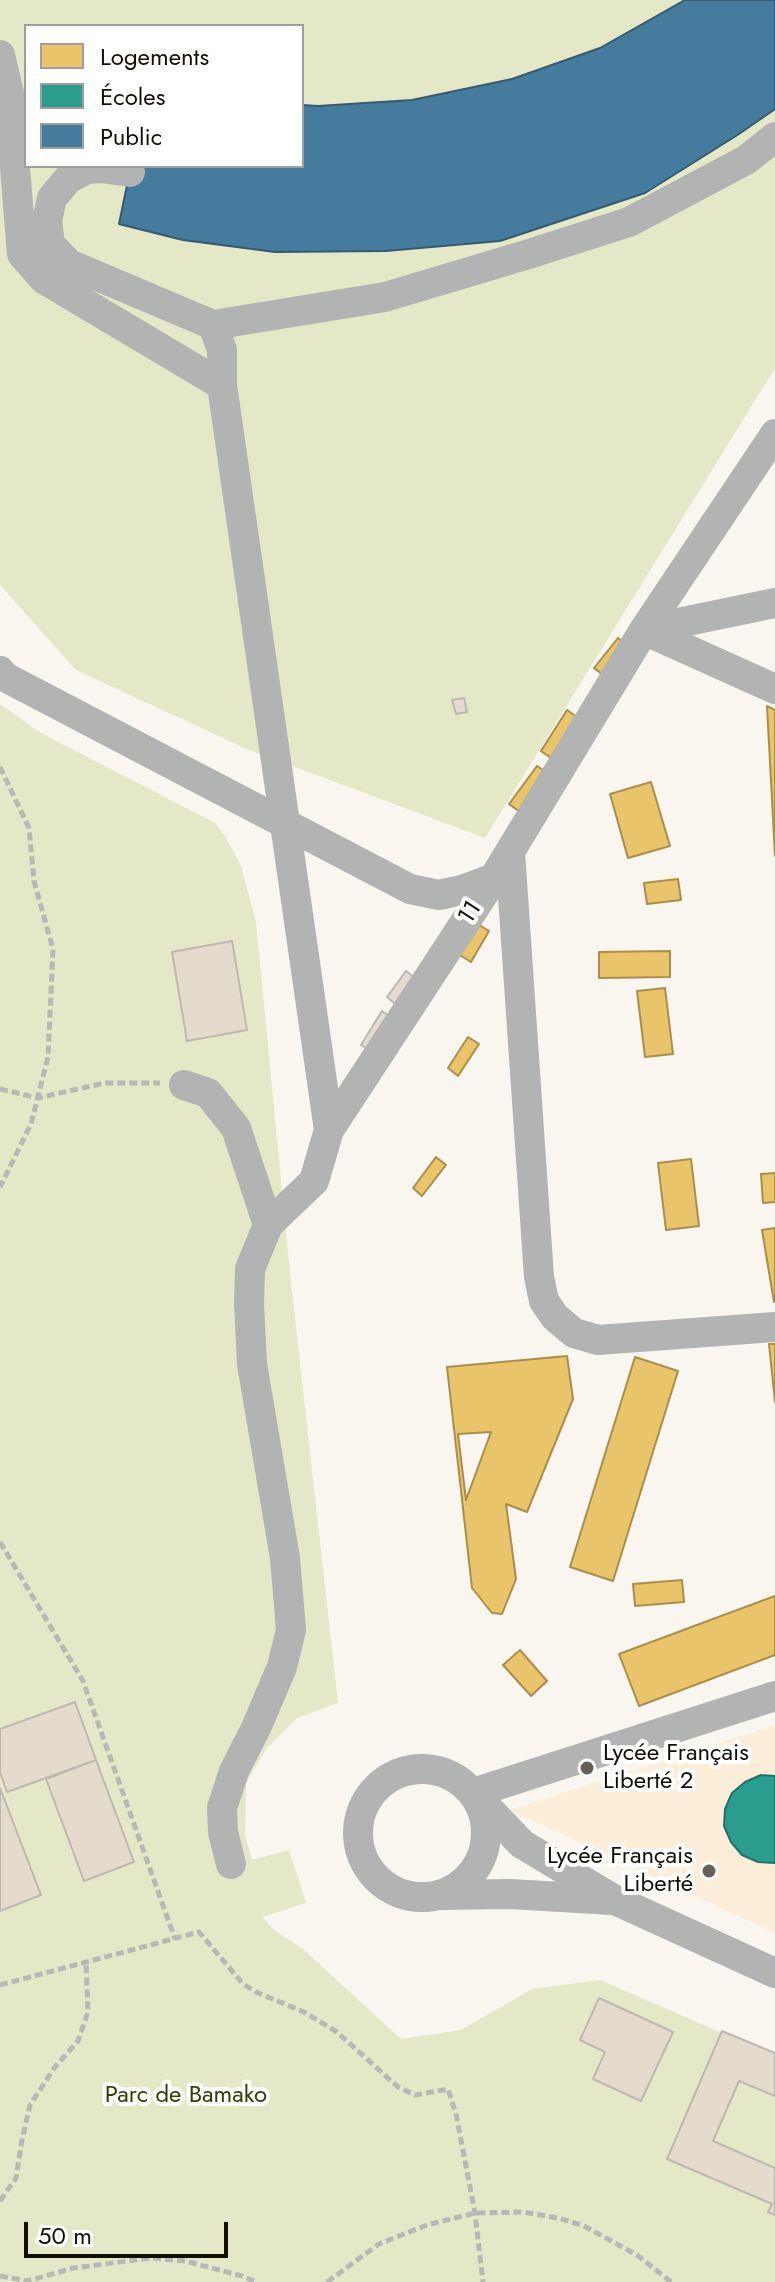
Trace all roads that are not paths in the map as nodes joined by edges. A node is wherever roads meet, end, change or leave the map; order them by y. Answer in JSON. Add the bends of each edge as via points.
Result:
{"nodes":[{"id":1,"x":0,"y":55,"type":"edge"},
{"id":2,"x":775,"y":137,"type":"edge"},
{"id":3,"x":130,"y":172,"type":"dead end"},
{"id":4,"x":213,"y":325,"type":"junction"},
{"id":5,"x":222,"y":385,"type":"junction"},
{"id":6,"x":775,"y":434,"type":"edge"},
{"id":7,"x":775,"y":603,"type":"edge"},
{"id":8,"x":644,"y":630,"type":"junction"},
{"id":9,"x":0,"y":671,"type":"edge"},
{"id":10,"x":775,"y":689,"type":"edge"},
{"id":11,"x":286,"y":825,"type":"junction"},
{"id":12,"x":510,"y":852,"type":"junction"},
{"id":13,"x":494,"y":878,"type":"junction"},
{"id":14,"x":184,"y":1085,"type":"road end"},
{"id":15,"x":329,"y":1130,"type":"junction"},
{"id":16,"x":268,"y":1225,"type":"junction"},
{"id":17,"x":775,"y":1327,"type":"edge"},
{"id":18,"x":775,"y":1696,"type":"edge"},
{"id":19,"x":473,"y":1793,"type":"junction"},
{"id":20,"x":231,"y":1864,"type":"dead end"},
{"id":21,"x":442,"y":1895,"type":"junction"},
{"id":22,"x":615,"y":1900,"type":"junction"},
{"id":23,"x":775,"y":1973,"type":"edge"}],
"edges":[{"from":1,"to":5,"type":"street","via":[[9,93],[22,254],[44,279]]},
{"from":2,"to":4,"type":"street","via":[[746,160],[629,222],[385,297]]},
{"from":3,"to":4,"type":"street","via":[[87,169],[68,179],[52,198],[50,244],[69,264]]},
{"from":4,"to":5,"type":"street","via":[[222,350]]},
{"from":5,"to":11,"type":"street"},
{"from":6,"to":8,"type":"street","name":"11"},
{"from":7,"to":8,"type":"street"},
{"from":8,"to":10,"type":"street"},
{"from":8,"to":12,"type":"street","name":"11"},
{"from":9,"to":11,"type":"street"},
{"from":11,"to":13,"type":"street","via":[[410,889],[439,895]]},
{"from":11,"to":15,"type":"street"},
{"from":12,"to":13,"type":"street","name":"11"},
{"from":12,"to":17,"type":"street","via":[[544,1301],[574,1333],[598,1340]]},
{"from":13,"to":15,"type":"street","name":"11"},
{"from":14,"to":16,"type":"street","via":[[208,1093],[236,1128]]},
{"from":15,"to":16,"type":"street","via":[[314,1181]]},
{"from":16,"to":20,"type":"street","via":[[250,1269],[252,1364],[285,1558],[291,1630],[282,1667],[222,1808]]},
{"from":18,"to":19,"type":"street"},
{"from":19,"to":21,"type":"street","via":[[484,1815],[486,1840],[479,1863],[464,1882]]},
{"from":19,"to":21,"type":"street","via":[[450,1774],[412,1769],[378,1785],[359,1818],[362,1857],[386,1887],[423,1898]]},
{"from":19,"to":22,"type":"street","via":[[522,1844]]},
{"from":21,"to":22,"type":"street"},
{"from":22,"to":23,"type":"street"}]}
